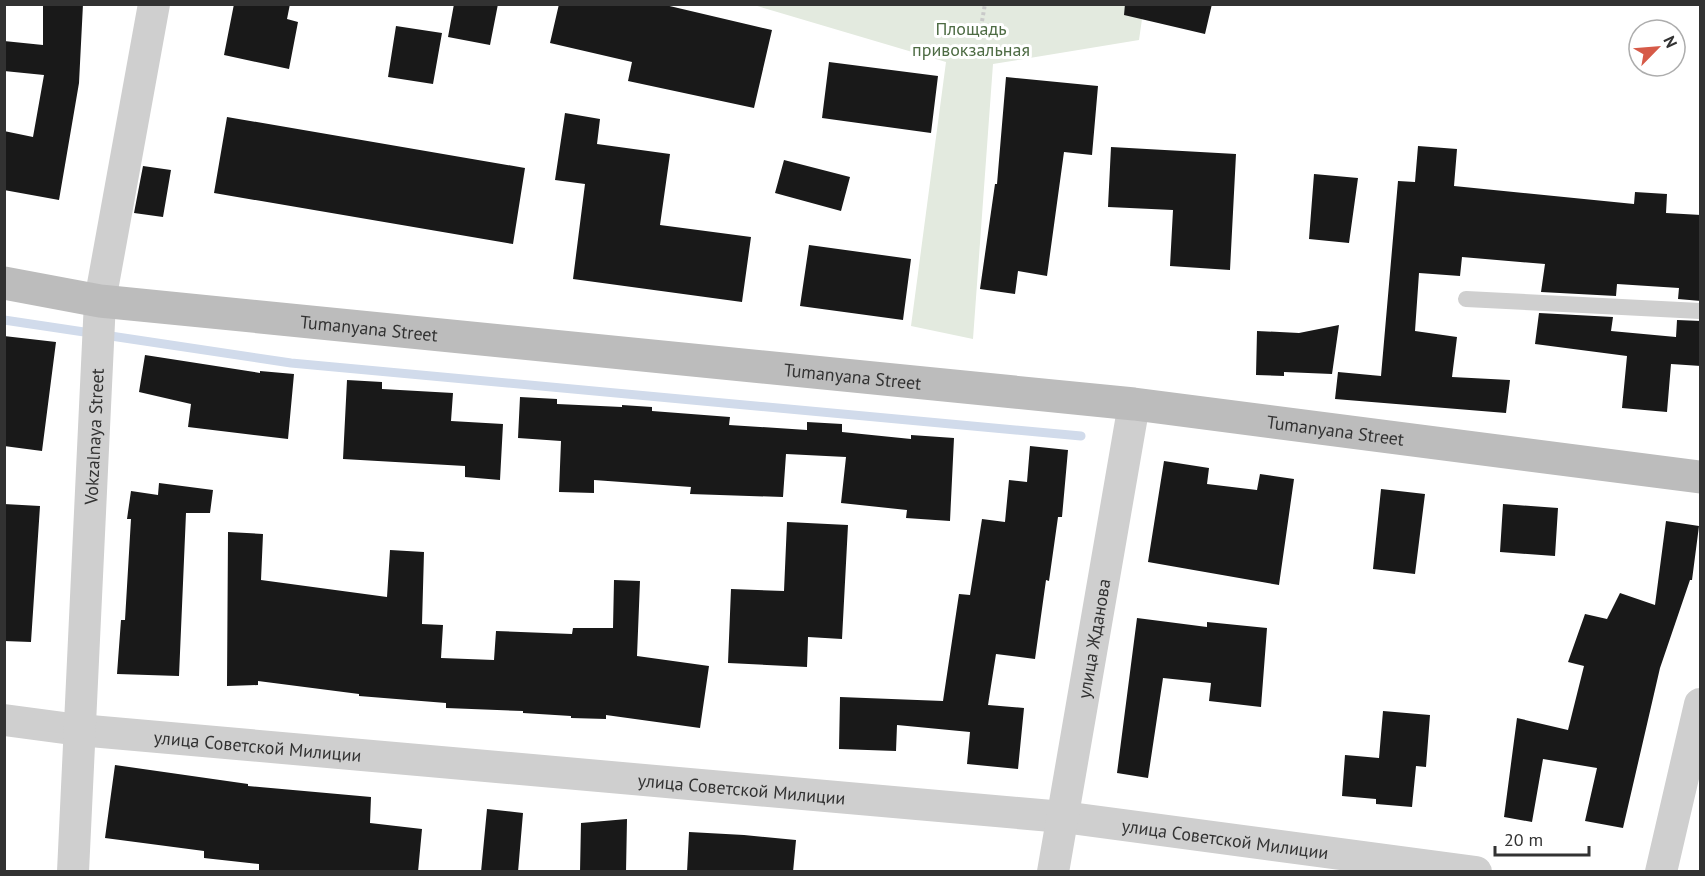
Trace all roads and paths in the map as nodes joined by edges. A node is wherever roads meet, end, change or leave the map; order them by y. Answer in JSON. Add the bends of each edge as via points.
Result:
{"nodes":[{"id":1,"x":154,"y":4,"type":"edge"},
{"id":2,"x":985,"y":4,"type":"edge"},
{"id":3,"x":981,"y":27,"type":"dead end"},
{"id":4,"x":4,"y":283,"type":"edge"},
{"id":5,"x":1466,"y":299,"type":"dead end"},
{"id":6,"x":100,"y":301,"type":"junction"},
{"id":7,"x":1701,"y":311,"type":"edge"},
{"id":8,"x":1134,"y":404,"type":"junction"},
{"id":9,"x":1701,"y":477,"type":"edge"},
{"id":10,"x":1701,"y":704,"type":"edge"},
{"id":11,"x":4,"y":720,"type":"edge"},
{"id":12,"x":79,"y":730,"type":"junction"},
{"id":13,"x":1063,"y":817,"type":"junction"},
{"id":14,"x":73,"y":872,"type":"edge"},
{"id":15,"x":1053,"y":872,"type":"edge"},
{"id":16,"x":1476,"y":872,"type":"edge"},
{"id":17,"x":1661,"y":872,"type":"edge"}],
"edges":[{"from":1,"to":6,"type":"street","name":"Vokzalnaya Street"},
{"from":2,"to":3,"type":"path"},
{"from":4,"to":6,"type":"street","name":"Tumanyana Street"},
{"from":5,"to":7,"type":"lane"},
{"from":6,"to":8,"type":"street","name":"Tumanyana Street"},
{"from":6,"to":12,"type":"street","name":"Vokzalnaya Street"},
{"from":8,"to":9,"type":"street","name":"Tumanyana Street"},
{"from":8,"to":13,"type":"street","name":"улица Жданова"},
{"from":10,"to":17,"type":"street"},
{"from":11,"to":12,"type":"street","name":"улица Советской Милиции"},
{"from":12,"to":13,"type":"street","name":"улица Советской Милиции"},
{"from":12,"to":14,"type":"street","name":"Vokzalnaya Street"},
{"from":13,"to":15,"type":"street","name":"улица Жданова"},
{"from":13,"to":16,"type":"street","name":"улица Советской Милиции"}]}
